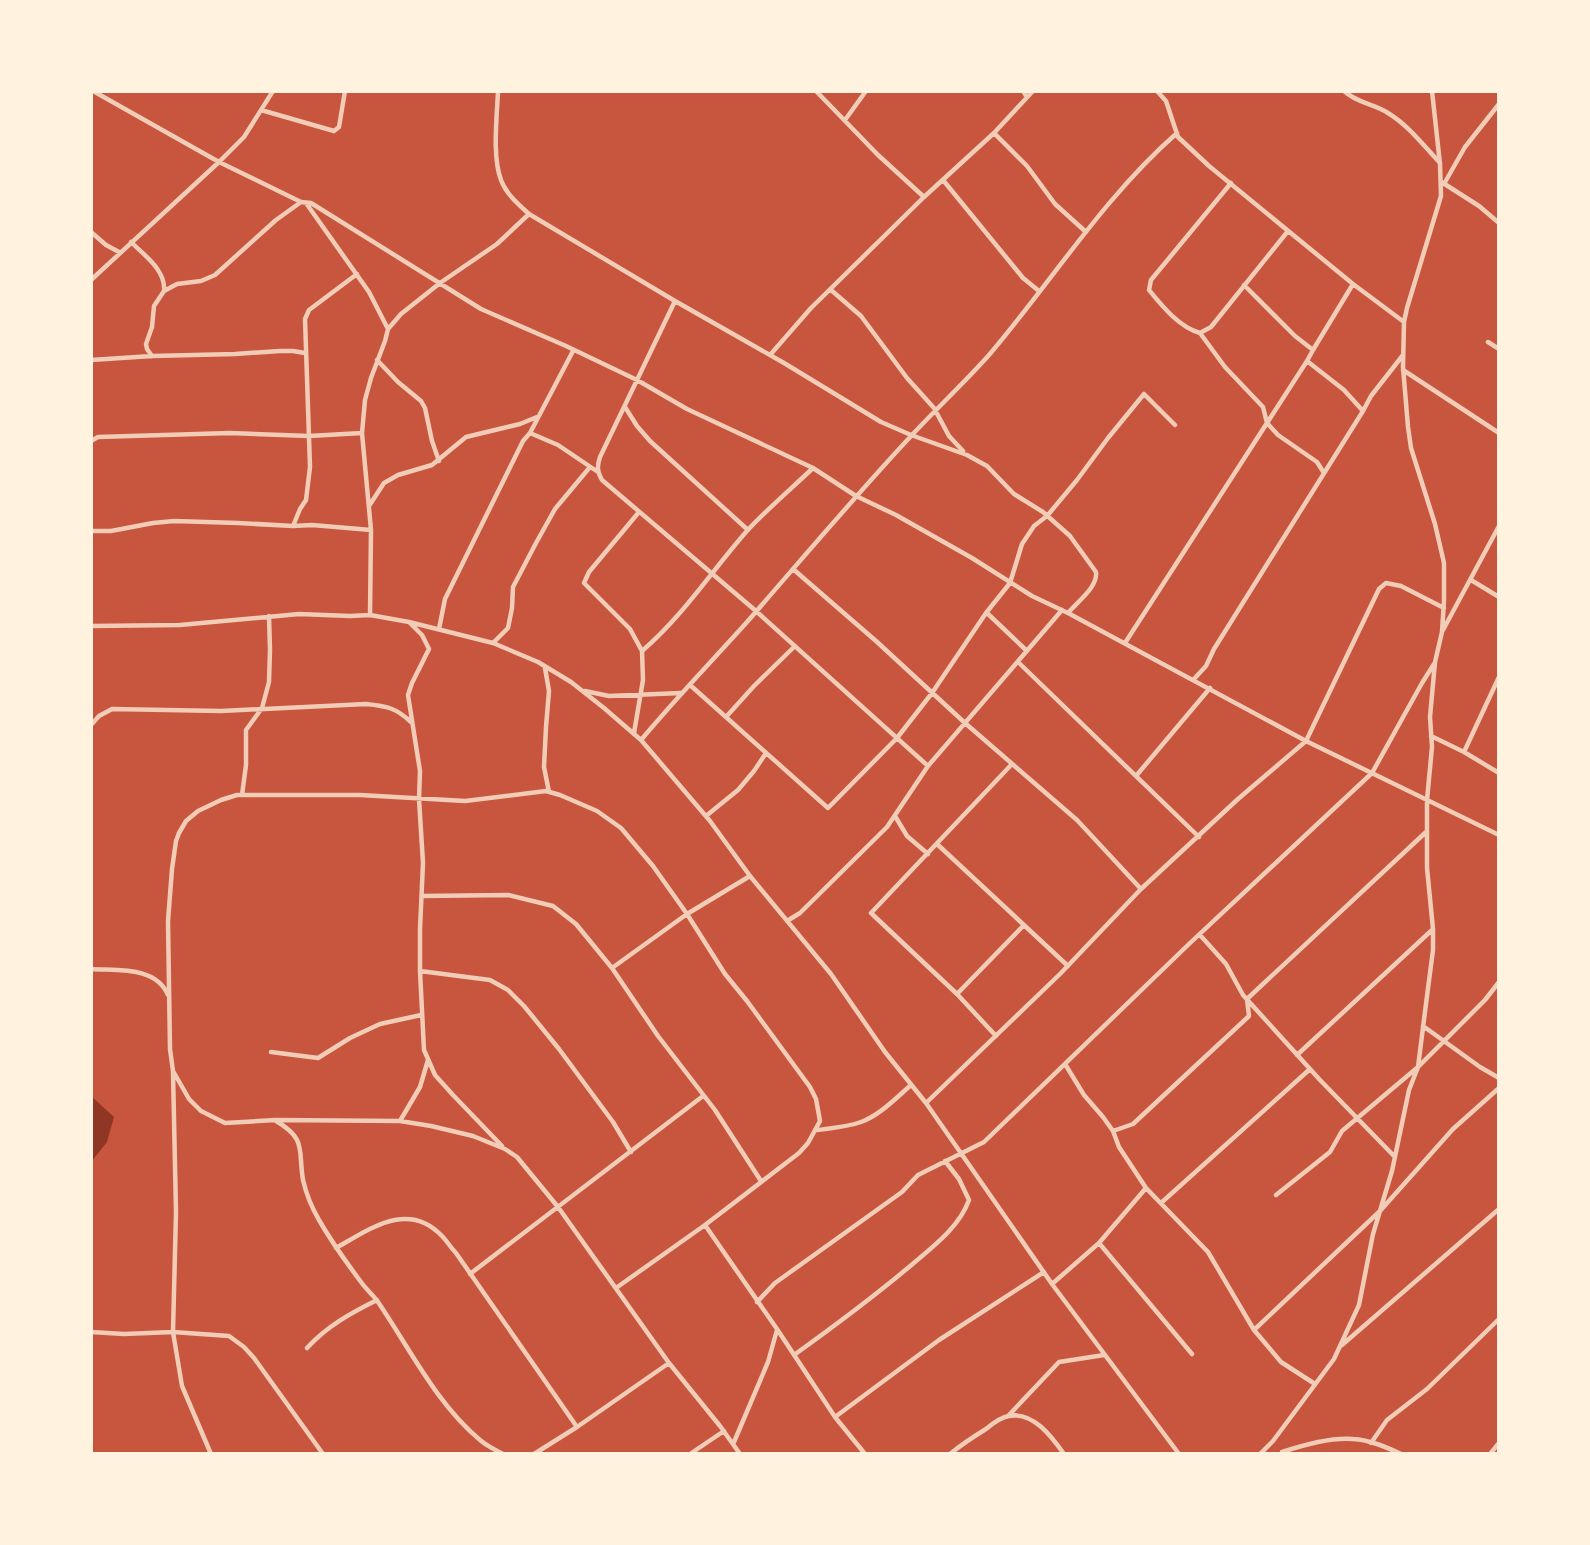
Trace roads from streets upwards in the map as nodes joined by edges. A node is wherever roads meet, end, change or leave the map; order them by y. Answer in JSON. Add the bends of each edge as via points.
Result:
{"nodes":[{"id":1,"x":93,"y":91,"type":"edge"},
{"id":2,"x":273,"y":91,"type":"edge"},
{"id":3,"x":345,"y":91,"type":"edge"},
{"id":4,"x":498,"y":91,"type":"edge"},
{"id":5,"x":816,"y":91,"type":"edge"},
{"id":6,"x":866,"y":91,"type":"edge"},
{"id":7,"x":1023,"y":91,"type":"edge"},
{"id":8,"x":1033,"y":91,"type":"edge"},
{"id":9,"x":1157,"y":91,"type":"edge"},
{"id":10,"x":1344,"y":91,"type":"edge"},
{"id":11,"x":1432,"y":91,"type":"edge"},
{"id":12,"x":1027,"y":97,"type":"junction"},
{"id":13,"x":1499,"y":104,"type":"edge"},
{"id":14,"x":261,"y":110,"type":"junction"},
{"id":15,"x":845,"y":120,"type":"junction"},
{"id":16,"x":994,"y":132,"type":"junction"},
{"id":17,"x":1177,"y":133,"type":"junction"},
{"id":18,"x":219,"y":162,"type":"junction"},
{"id":19,"x":1440,"y":164,"type":"junction"},
{"id":20,"x":943,"y":180,"type":"junction"},
{"id":21,"x":1231,"y":183,"type":"junction"},
{"id":22,"x":1443,"y":183,"type":"junction"},
{"id":23,"x":924,"y":197,"type":"junction"},
{"id":24,"x":303,"y":202,"type":"junction"},
{"id":25,"x":529,"y":214,"type":"junction"},
{"id":26,"x":1499,"y":223,"type":"edge"},
{"id":27,"x":1287,"y":231,"type":"junction"},
{"id":28,"x":91,"y":232,"type":"edge"},
{"id":29,"x":1086,"y":232,"type":"junction"},
{"id":30,"x":131,"y":242,"type":"junction"},
{"id":31,"x":119,"y":252,"type":"junction"},
{"id":32,"x":357,"y":274,"type":"junction"},
{"id":33,"x":91,"y":279,"type":"edge"},
{"id":34,"x":440,"y":283,"type":"junction"},
{"id":35,"x":1353,"y":284,"type":"junction"},
{"id":36,"x":1244,"y":285,"type":"junction"},
{"id":37,"x":831,"y":290,"type":"junction"},
{"id":38,"x":164,"y":291,"type":"junction"},
{"id":39,"x":1039,"y":291,"type":"junction"},
{"id":40,"x":675,"y":301,"type":"junction"},
{"id":41,"x":1405,"y":322,"type":"junction"},
{"id":42,"x":388,"y":329,"type":"junction"},
{"id":43,"x":1200,"y":333,"type":"junction"},
{"id":44,"x":1488,"y":342,"type":"dead end"},
{"id":45,"x":1499,"y":349,"type":"edge"},
{"id":46,"x":1313,"y":350,"type":"junction"},
{"id":47,"x":573,"y":351,"type":"junction"},
{"id":48,"x":305,"y":353,"type":"junction"},
{"id":49,"x":770,"y":355,"type":"junction"},
{"id":50,"x":1403,"y":355,"type":"junction"},
{"id":51,"x":152,"y":356,"type":"junction"},
{"id":52,"x":91,"y":360,"type":"edge"},
{"id":53,"x":377,"y":360,"type":"junction"},
{"id":54,"x":1307,"y":361,"type":"junction"},
{"id":55,"x":1403,"y":370,"type":"junction"},
{"id":56,"x":637,"y":380,"type":"junction"},
{"id":57,"x":625,"y":407,"type":"junction"},
{"id":58,"x":935,"y":411,"type":"junction"},
{"id":59,"x":1363,"y":411,"type":"junction"},
{"id":60,"x":538,"y":417,"type":"junction"},
{"id":61,"x":1267,"y":423,"type":"junction"},
{"id":62,"x":1175,"y":425,"type":"dead end"},
{"id":63,"x":362,"y":433,"type":"junction"},
{"id":64,"x":530,"y":433,"type":"junction"},
{"id":65,"x":1499,"y":433,"type":"edge"},
{"id":66,"x":911,"y":435,"type":"junction"},
{"id":67,"x":309,"y":436,"type":"junction"},
{"id":68,"x":91,"y":441,"type":"edge"},
{"id":69,"x":967,"y":455,"type":"junction"},
{"id":70,"x":439,"y":461,"type":"junction"},
{"id":71,"x":590,"y":467,"type":"junction"},
{"id":72,"x":813,"y":468,"type":"junction"},
{"id":73,"x":598,"y":472,"type":"junction"},
{"id":74,"x":1324,"y":474,"type":"junction"},
{"id":75,"x":856,"y":496,"type":"junction"},
{"id":76,"x":368,"y":507,"type":"junction"},
{"id":77,"x":639,"y":512,"type":"junction"},
{"id":78,"x":1047,"y":516,"type":"junction"},
{"id":79,"x":293,"y":526,"type":"junction"},
{"id":80,"x":1499,"y":526,"type":"edge"},
{"id":81,"x":371,"y":530,"type":"junction"},
{"id":82,"x":748,"y":530,"type":"junction"},
{"id":83,"x":91,"y":531,"type":"edge"},
{"id":84,"x":793,"y":569,"type":"junction"},
{"id":85,"x":712,"y":573,"type":"junction"},
{"id":86,"x":1471,"y":580,"type":"junction"},
{"id":87,"x":1010,"y":583,"type":"junction"},
{"id":88,"x":1499,"y":597,"type":"edge"},
{"id":89,"x":1444,"y":608,"type":"junction"},
{"id":90,"x":1062,"y":610,"type":"junction"},
{"id":91,"x":756,"y":611,"type":"junction"},
{"id":92,"x":986,"y":613,"type":"junction"},
{"id":93,"x":1068,"y":613,"type":"junction"},
{"id":94,"x":370,"y":615,"type":"junction"},
{"id":95,"x":269,"y":616,"type":"junction"},
{"id":96,"x":409,"y":622,"type":"junction"},
{"id":97,"x":91,"y":626,"type":"edge"},
{"id":98,"x":439,"y":629,"type":"junction"},
{"id":99,"x":1442,"y":632,"type":"junction"},
{"id":100,"x":493,"y":643,"type":"junction"},
{"id":101,"x":1125,"y":643,"type":"junction"},
{"id":102,"x":795,"y":646,"type":"junction"},
{"id":103,"x":642,"y":651,"type":"junction"},
{"id":104,"x":1027,"y":651,"type":"junction"},
{"id":105,"x":1018,"y":662,"type":"junction"},
{"id":106,"x":1435,"y":662,"type":"junction"},
{"id":107,"x":545,"y":667,"type":"junction"},
{"id":108,"x":1499,"y":677,"type":"edge"},
{"id":109,"x":1194,"y":680,"type":"junction"},
{"id":110,"x":690,"y":685,"type":"junction"},
{"id":111,"x":1210,"y":688,"type":"junction"},
{"id":112,"x":581,"y":690,"type":"junction"},
{"id":113,"x":932,"y":693,"type":"junction"},
{"id":114,"x":641,"y":694,"type":"junction"},
{"id":115,"x":682,"y":694,"type":"junction"},
{"id":116,"x":262,"y":708,"type":"junction"},
{"id":117,"x":726,"y":717,"type":"junction"},
{"id":118,"x":411,"y":722,"type":"junction"},
{"id":119,"x":965,"y":723,"type":"junction"},
{"id":120,"x":91,"y":725,"type":"edge"},
{"id":121,"x":634,"y":734,"type":"junction"},
{"id":122,"x":1431,"y":736,"type":"junction"},
{"id":123,"x":897,"y":738,"type":"junction"},
{"id":124,"x":641,"y":740,"type":"junction"},
{"id":125,"x":1306,"y":741,"type":"junction"},
{"id":126,"x":1464,"y":752,"type":"junction"},
{"id":127,"x":766,"y":753,"type":"junction"},
{"id":128,"x":1012,"y":764,"type":"junction"},
{"id":129,"x":928,"y":765,"type":"junction"},
{"id":130,"x":1372,"y":773,"type":"junction"},
{"id":131,"x":1499,"y":773,"type":"edge"},
{"id":132,"x":1136,"y":776,"type":"junction"},
{"id":133,"x":549,"y":792,"type":"junction"},
{"id":134,"x":242,"y":795,"type":"junction"},
{"id":135,"x":419,"y":799,"type":"junction"},
{"id":136,"x":1427,"y":800,"type":"junction"},
{"id":137,"x":706,"y":816,"type":"junction"},
{"id":138,"x":895,"y":816,"type":"junction"},
{"id":139,"x":1427,"y":831,"type":"junction"},
{"id":140,"x":1499,"y":835,"type":"edge"},
{"id":141,"x":1199,"y":837,"type":"junction"},
{"id":142,"x":937,"y":844,"type":"junction"},
{"id":143,"x":928,"y":854,"type":"junction"},
{"id":144,"x":750,"y":876,"type":"junction"},
{"id":145,"x":1141,"y":889,"type":"junction"},
{"id":146,"x":422,"y":896,"type":"junction"},
{"id":147,"x":687,"y":914,"type":"junction"},
{"id":148,"x":787,"y":921,"type":"junction"},
{"id":149,"x":1024,"y":925,"type":"junction"},
{"id":150,"x":1433,"y":929,"type":"junction"},
{"id":151,"x":1200,"y":935,"type":"junction"},
{"id":152,"x":1068,"y":966,"type":"junction"},
{"id":153,"x":612,"y":968,"type":"junction"},
{"id":154,"x":91,"y":969,"type":"edge"},
{"id":155,"x":420,"y":971,"type":"junction"},
{"id":156,"x":1499,"y":982,"type":"edge"},
{"id":157,"x":957,"y":994,"type":"junction"},
{"id":158,"x":169,"y":999,"type":"junction"},
{"id":159,"x":1247,"y":999,"type":"junction"},
{"id":160,"x":421,"y":1014,"type":"junction"},
{"id":161,"x":1423,"y":1026,"type":"junction"},
{"id":162,"x":996,"y":1036,"type":"junction"},
{"id":163,"x":1444,"y":1042,"type":"junction"},
{"id":164,"x":271,"y":1052,"type":"dead end"},
{"id":165,"x":1297,"y":1055,"type":"junction"},
{"id":166,"x":428,"y":1059,"type":"junction"},
{"id":167,"x":1065,"y":1065,"type":"junction"},
{"id":168,"x":1418,"y":1067,"type":"junction"},
{"id":169,"x":1311,"y":1069,"type":"junction"},
{"id":170,"x":173,"y":1071,"type":"junction"},
{"id":171,"x":1499,"y":1078,"type":"edge"},
{"id":172,"x":911,"y":1085,"type":"junction"},
{"id":173,"x":1499,"y":1088,"type":"edge"},
{"id":174,"x":703,"y":1096,"type":"junction"},
{"id":175,"x":926,"y":1103,"type":"junction"},
{"id":176,"x":1356,"y":1118,"type":"junction"},
{"id":177,"x":275,"y":1120,"type":"junction"},
{"id":178,"x":400,"y":1121,"type":"junction"},
{"id":179,"x":816,"y":1130,"type":"junction"},
{"id":180,"x":1113,"y":1131,"type":"junction"},
{"id":181,"x":505,"y":1149,"type":"junction"},
{"id":182,"x":631,"y":1152,"type":"junction"},
{"id":183,"x":960,"y":1153,"type":"junction"},
{"id":184,"x":1394,"y":1156,"type":"junction"},
{"id":185,"x":945,"y":1161,"type":"junction"},
{"id":186,"x":761,"y":1181,"type":"junction"},
{"id":187,"x":1146,"y":1188,"type":"junction"},
{"id":188,"x":1276,"y":1195,"type":"dead end"},
{"id":189,"x":1161,"y":1203,"type":"junction"},
{"id":190,"x":558,"y":1207,"type":"junction"},
{"id":191,"x":1499,"y":1209,"type":"edge"},
{"id":192,"x":1380,"y":1211,"type":"junction"},
{"id":193,"x":705,"y":1226,"type":"junction"},
{"id":194,"x":1099,"y":1243,"type":"junction"},
{"id":195,"x":336,"y":1248,"type":"junction"},
{"id":196,"x":1044,"y":1272,"type":"junction"},
{"id":197,"x":470,"y":1274,"type":"junction"},
{"id":198,"x":1052,"y":1284,"type":"junction"},
{"id":199,"x":616,"y":1288,"type":"junction"},
{"id":200,"x":377,"y":1300,"type":"junction"},
{"id":201,"x":757,"y":1303,"type":"junction"},
{"id":202,"x":1499,"y":1319,"type":"edge"},
{"id":203,"x":777,"y":1329,"type":"junction"},
{"id":204,"x":1254,"y":1330,"type":"junction"},
{"id":205,"x":91,"y":1332,"type":"edge"},
{"id":206,"x":173,"y":1332,"type":"junction"},
{"id":207,"x":307,"y":1348,"type":"dead end"},
{"id":208,"x":1339,"y":1348,"type":"junction"},
{"id":209,"x":1192,"y":1354,"type":"dead end"},
{"id":210,"x":794,"y":1355,"type":"junction"},
{"id":211,"x":1104,"y":1355,"type":"junction"},
{"id":212,"x":669,"y":1363,"type":"junction"},
{"id":213,"x":1315,"y":1384,"type":"junction"},
{"id":214,"x":1008,"y":1416,"type":"junction"},
{"id":215,"x":835,"y":1417,"type":"junction"},
{"id":216,"x":578,"y":1427,"type":"junction"},
{"id":217,"x":724,"y":1431,"type":"junction"},
{"id":218,"x":733,"y":1443,"type":"junction"},
{"id":219,"x":1371,"y":1443,"type":"junction"},
{"id":220,"x":1499,"y":1443,"type":"edge"},
{"id":221,"x":211,"y":1454,"type":"edge"},
{"id":222,"x":323,"y":1454,"type":"edge"},
{"id":223,"x":503,"y":1454,"type":"edge"},
{"id":224,"x":534,"y":1454,"type":"edge"},
{"id":225,"x":690,"y":1454,"type":"edge"},
{"id":226,"x":740,"y":1454,"type":"edge"},
{"id":227,"x":865,"y":1454,"type":"edge"},
{"id":228,"x":950,"y":1454,"type":"edge"},
{"id":229,"x":1064,"y":1454,"type":"edge"},
{"id":230,"x":1179,"y":1454,"type":"edge"},
{"id":231,"x":1259,"y":1454,"type":"edge"},
{"id":232,"x":1284,"y":1454,"type":"edge"},
{"id":233,"x":1401,"y":1454,"type":"edge"},
{"id":234,"x":1490,"y":1454,"type":"edge"}],
"edges":[{"from":1,"to":18,"type":"street"},
{"from":2,"to":14,"type":"street"},
{"from":3,"to":14,"type":"street","via":[[339,127],[334,131]]},
{"from":4,"to":25,"type":"street","via":[[501,181]]},
{"from":5,"to":15,"type":"street"},
{"from":6,"to":15,"type":"street"},
{"from":7,"to":12,"type":"street"},
{"from":8,"to":12,"type":"street"},
{"from":9,"to":17,"type":"street","via":[[1166,101]]},
{"from":10,"to":19,"type":"street","via":[[1392,115]]},
{"from":11,"to":19,"type":"street"},
{"from":12,"to":16,"type":"street"},
{"from":13,"to":22,"type":"street"},
{"from":14,"to":18,"type":"street","via":[[244,137]]},
{"from":15,"to":23,"type":"street"},
{"from":16,"to":20,"type":"street"},
{"from":16,"to":29,"type":"street","via":[[1055,204]]},
{"from":17,"to":21,"type":"street"},
{"from":17,"to":29,"type":"street","via":[[1151,155]]},
{"from":18,"to":24,"type":"street"},
{"from":18,"to":30,"type":"street"},
{"from":19,"to":22,"type":"street"},
{"from":20,"to":23,"type":"street"},
{"from":20,"to":39,"type":"street","via":[[1023,278]]},
{"from":21,"to":27,"type":"street"},
{"from":21,"to":43,"type":"street","via":[[1151,279],[1149,290],[1166,310]]},
{"from":22,"to":26,"type":"street"},
{"from":22,"to":41,"type":"street"},
{"from":23,"to":37,"type":"street"},
{"from":24,"to":32,"type":"street"},
{"from":24,"to":34,"type":"street"},
{"from":24,"to":38,"type":"street","via":[[215,275]]},
{"from":25,"to":34,"type":"street","via":[[498,244]]},
{"from":25,"to":40,"type":"street"},
{"from":27,"to":35,"type":"street"},
{"from":27,"to":36,"type":"street"},
{"from":28,"to":31,"type":"street"},
{"from":29,"to":39,"type":"street"},
{"from":30,"to":31,"type":"street"},
{"from":30,"to":38,"type":"street","via":[[159,270]]},
{"from":31,"to":33,"type":"street"},
{"from":32,"to":42,"type":"street"},
{"from":32,"to":48,"type":"street","via":[[309,310],[304,323]]},
{"from":34,"to":42,"type":"street"},
{"from":34,"to":47,"type":"street","via":[[481,309]]},
{"from":35,"to":41,"type":"street"},
{"from":35,"to":46,"type":"street"},
{"from":36,"to":43,"type":"street","via":[[1211,327]]},
{"from":36,"to":46,"type":"street"},
{"from":37,"to":49,"type":"street"},
{"from":37,"to":58,"type":"street","via":[[860,316]]},
{"from":38,"to":51,"type":"street","via":[[154,306],[146,344]]},
{"from":39,"to":58,"type":"street"},
{"from":40,"to":49,"type":"street"},
{"from":40,"to":56,"type":"street"},
{"from":41,"to":50,"type":"street"},
{"from":42,"to":53,"type":"street"},
{"from":43,"to":61,"type":"street","via":[[1263,407]]},
{"from":44,"to":45,"type":"street"},
{"from":46,"to":54,"type":"street"},
{"from":47,"to":56,"type":"street"},
{"from":47,"to":60,"type":"street"},
{"from":48,"to":51,"type":"street"},
{"from":48,"to":67,"type":"street"},
{"from":49,"to":66,"type":"street"},
{"from":50,"to":55,"type":"street"},
{"from":50,"to":59,"type":"street"},
{"from":51,"to":52,"type":"street"},
{"from":53,"to":63,"type":"street","via":[[365,400]]},
{"from":53,"to":70,"type":"street","via":[[421,401]]},
{"from":54,"to":59,"type":"street"},
{"from":54,"to":61,"type":"street"},
{"from":55,"to":65,"type":"street"},
{"from":55,"to":89,"type":"street","via":[[1411,448],[1444,563]]},
{"from":56,"to":57,"type":"street"},
{"from":56,"to":72,"type":"street","via":[[687,409]]},
{"from":57,"to":73,"type":"street","via":[[597,464]]},
{"from":57,"to":82,"type":"street","via":[[650,441]]},
{"from":58,"to":66,"type":"street"},
{"from":58,"to":69,"type":"street"},
{"from":59,"to":74,"type":"street"},
{"from":60,"to":64,"type":"street"},
{"from":60,"to":70,"type":"street","via":[[467,437]]},
{"from":61,"to":74,"type":"street","via":[[1317,462]]},
{"from":61,"to":101,"type":"street"},
{"from":62,"to":78,"type":"street","via":[[1144,394]]},
{"from":63,"to":67,"type":"street"},
{"from":63,"to":76,"type":"street"},
{"from":64,"to":71,"type":"street"},
{"from":64,"to":98,"type":"street","via":[[444,599]]},
{"from":66,"to":69,"type":"street"},
{"from":66,"to":75,"type":"street"},
{"from":67,"to":68,"type":"street","via":[[230,433],[98,437]]},
{"from":67,"to":79,"type":"street","via":[[306,500]]},
{"from":69,"to":78,"type":"street"},
{"from":70,"to":76,"type":"street","via":[[391,478]]},
{"from":71,"to":73,"type":"street"},
{"from":71,"to":100,"type":"street","via":[[542,532],[513,587],[508,628]]},
{"from":72,"to":75,"type":"street"},
{"from":72,"to":82,"type":"street"},
{"from":73,"to":77,"type":"street"},
{"from":74,"to":109,"type":"street"},
{"from":75,"to":84,"type":"street"},
{"from":75,"to":87,"type":"street"},
{"from":76,"to":81,"type":"street"},
{"from":77,"to":85,"type":"street"},
{"from":77,"to":103,"type":"street","via":[[584,583],[630,629]]},
{"from":78,"to":87,"type":"street","via":[[1022,544]]},
{"from":78,"to":93,"type":"street","via":[[1070,536],[1097,576]]},
{"from":79,"to":81,"type":"street"},
{"from":79,"to":83,"type":"street","via":[[174,521]]},
{"from":80,"to":86,"type":"street"},
{"from":81,"to":94,"type":"street"},
{"from":82,"to":85,"type":"street"},
{"from":84,"to":91,"type":"street"},
{"from":84,"to":113,"type":"street"},
{"from":85,"to":91,"type":"street"},
{"from":85,"to":103,"type":"street"},
{"from":86,"to":88,"type":"street"},
{"from":86,"to":99,"type":"street"},
{"from":87,"to":90,"type":"street"},
{"from":87,"to":92,"type":"street"},
{"from":89,"to":99,"type":"street"},
{"from":89,"to":125,"type":"street","via":[[1386,583]]},
{"from":90,"to":93,"type":"street"},
{"from":90,"to":104,"type":"street"},
{"from":91,"to":102,"type":"street"},
{"from":91,"to":110,"type":"street"},
{"from":92,"to":104,"type":"street"},
{"from":92,"to":113,"type":"street"},
{"from":93,"to":101,"type":"street"},
{"from":94,"to":95,"type":"street"},
{"from":94,"to":96,"type":"street"},
{"from":95,"to":97,"type":"street","via":[[180,625]]},
{"from":95,"to":116,"type":"street","via":[[269,682]]},
{"from":96,"to":98,"type":"street"},
{"from":96,"to":118,"type":"street","via":[[429,649],[408,695]]},
{"from":98,"to":100,"type":"street"},
{"from":99,"to":106,"type":"street"},
{"from":100,"to":107,"type":"street"},
{"from":101,"to":109,"type":"street"},
{"from":102,"to":117,"type":"street"},
{"from":102,"to":123,"type":"street"},
{"from":103,"to":114,"type":"street"},
{"from":104,"to":105,"type":"street"},
{"from":105,"to":119,"type":"street"},
{"from":105,"to":132,"type":"street"},
{"from":106,"to":122,"type":"street"},
{"from":106,"to":130,"type":"street"},
{"from":107,"to":112,"type":"street"},
{"from":107,"to":133,"type":"street","via":[[549,691],[544,767]]},
{"from":108,"to":126,"type":"street"},
{"from":109,"to":111,"type":"street"},
{"from":110,"to":115,"type":"street"},
{"from":110,"to":117,"type":"street"},
{"from":111,"to":125,"type":"street"},
{"from":111,"to":132,"type":"street"},
{"from":112,"to":114,"type":"street","via":[[609,696]]},
{"from":112,"to":121,"type":"street"},
{"from":113,"to":119,"type":"street"},
{"from":113,"to":123,"type":"street"},
{"from":114,"to":115,"type":"street"},
{"from":114,"to":121,"type":"street"},
{"from":115,"to":124,"type":"street"},
{"from":116,"to":118,"type":"street","via":[[366,704],[388,707]]},
{"from":116,"to":120,"type":"street","via":[[113,709]]},
{"from":116,"to":134,"type":"street","via":[[246,730]]},
{"from":117,"to":127,"type":"street"},
{"from":118,"to":135,"type":"street","via":[[419,761]]},
{"from":119,"to":128,"type":"street"},
{"from":119,"to":129,"type":"street"},
{"from":121,"to":124,"type":"street"},
{"from":122,"to":126,"type":"street"},
{"from":122,"to":136,"type":"street"},
{"from":123,"to":127,"type":"street","via":[[828,808]]},
{"from":123,"to":129,"type":"street"},
{"from":124,"to":137,"type":"street"},
{"from":125,"to":130,"type":"street"},
{"from":125,"to":141,"type":"street"},
{"from":126,"to":131,"type":"street"},
{"from":127,"to":137,"type":"street","via":[[738,790]]},
{"from":128,"to":142,"type":"street"},
{"from":128,"to":145,"type":"street","via":[[1077,820]]},
{"from":129,"to":138,"type":"street"},
{"from":130,"to":136,"type":"street"},
{"from":130,"to":151,"type":"street"},
{"from":132,"to":141,"type":"street"},
{"from":133,"to":135,"type":"street","via":[[469,801]]},
{"from":133,"to":147,"type":"street","via":[[597,811],[621,828]]},
{"from":134,"to":135,"type":"street"},
{"from":134,"to":158,"type":"street","via":[[198,811],[179,833],[168,921]]},
{"from":135,"to":146,"type":"street"},
{"from":136,"to":139,"type":"street"},
{"from":136,"to":140,"type":"street"},
{"from":137,"to":144,"type":"street"},
{"from":138,"to":143,"type":"street","via":[[907,836]]},
{"from":138,"to":148,"type":"street"},
{"from":139,"to":150,"type":"street"},
{"from":139,"to":159,"type":"street"},
{"from":141,"to":145,"type":"street"},
{"from":142,"to":143,"type":"street"},
{"from":142,"to":149,"type":"street"},
{"from":143,"to":157,"type":"street","via":[[871,913]]},
{"from":144,"to":147,"type":"street"},
{"from":144,"to":148,"type":"street"},
{"from":145,"to":152,"type":"street"},
{"from":146,"to":153,"type":"street","via":[[508,895],[553,906],[576,924]]},
{"from":146,"to":155,"type":"street"},
{"from":147,"to":153,"type":"street"},
{"from":147,"to":179,"type":"street","via":[[725,974],[810,1087],[819,1109]]},
{"from":148,"to":172,"type":"street"},
{"from":149,"to":152,"type":"street"},
{"from":149,"to":157,"type":"street"},
{"from":150,"to":161,"type":"street"},
{"from":150,"to":165,"type":"street"},
{"from":151,"to":159,"type":"street","via":[[1226,964]]},
{"from":151,"to":167,"type":"street"},
{"from":152,"to":162,"type":"street"},
{"from":153,"to":174,"type":"street"},
{"from":154,"to":158,"type":"street","via":[[152,976]]},
{"from":155,"to":160,"type":"street"},
{"from":155,"to":182,"type":"street","via":[[490,981],[508,990],[559,1049]]},
{"from":156,"to":163,"type":"street"},
{"from":157,"to":162,"type":"street"},
{"from":158,"to":170,"type":"street"},
{"from":159,"to":165,"type":"street"},
{"from":159,"to":180,"type":"street","via":[[1249,1016],[1133,1124]]},
{"from":160,"to":164,"type":"street","via":[[380,1024],[318,1058]]},
{"from":160,"to":166,"type":"street"},
{"from":161,"to":163,"type":"street"},
{"from":161,"to":168,"type":"street"},
{"from":162,"to":175,"type":"street"},
{"from":163,"to":168,"type":"street"},
{"from":163,"to":171,"type":"street"},
{"from":165,"to":169,"type":"street"},
{"from":166,"to":178,"type":"street","via":[[420,1087]]},
{"from":166,"to":181,"type":"street","via":[[435,1075]]},
{"from":167,"to":180,"type":"street"},
{"from":167,"to":183,"type":"street","via":[[984,1142]]},
{"from":168,"to":176,"type":"street"},
{"from":168,"to":184,"type":"street"},
{"from":169,"to":176,"type":"street"},
{"from":169,"to":189,"type":"street"},
{"from":170,"to":177,"type":"street","via":[[189,1099],[214,1119],[225,1123]]},
{"from":170,"to":206,"type":"street"},
{"from":172,"to":175,"type":"street"},
{"from":172,"to":179,"type":"street","via":[[863,1121]]},
{"from":173,"to":192,"type":"street","via":[[1453,1129]]},
{"from":174,"to":182,"type":"street"},
{"from":174,"to":186,"type":"street"},
{"from":175,"to":183,"type":"street"},
{"from":176,"to":184,"type":"street"},
{"from":176,"to":188,"type":"street","via":[[1330,1152]]},
{"from":177,"to":178,"type":"street"},
{"from":177,"to":195,"type":"street","via":[[296,1137],[307,1195]]},
{"from":178,"to":181,"type":"street","via":[[473,1136]]},
{"from":179,"to":186,"type":"street","via":[[799,1153]]},
{"from":180,"to":187,"type":"street"},
{"from":181,"to":190,"type":"street"},
{"from":182,"to":190,"type":"street"},
{"from":183,"to":185,"type":"street"},
{"from":183,"to":196,"type":"street"},
{"from":184,"to":192,"type":"street"},
{"from":185,"to":201,"type":"street","via":[[918,1175],[902,1192],[775,1283]]},
{"from":185,"to":210,"type":"street","via":[[969,1200],[958,1221],[890,1283]]},
{"from":186,"to":193,"type":"street"},
{"from":187,"to":189,"type":"street"},
{"from":187,"to":194,"type":"street"},
{"from":189,"to":204,"type":"street","via":[[1208,1252]]},
{"from":190,"to":197,"type":"street"},
{"from":190,"to":199,"type":"street"},
{"from":191,"to":208,"type":"street"},
{"from":192,"to":204,"type":"street"},
{"from":192,"to":208,"type":"street","via":[[1359,1305]]},
{"from":193,"to":199,"type":"street"},
{"from":193,"to":201,"type":"street"},
{"from":194,"to":198,"type":"street"},
{"from":194,"to":209,"type":"street"},
{"from":195,"to":197,"type":"street","via":[[379,1224],[410,1218],[441,1235]]},
{"from":195,"to":200,"type":"street"},
{"from":196,"to":198,"type":"street"},
{"from":196,"to":215,"type":"street","via":[[939,1340]]},
{"from":197,"to":216,"type":"street"},
{"from":198,"to":211,"type":"street"},
{"from":199,"to":212,"type":"street"},
{"from":200,"to":207,"type":"street","via":[[331,1325]]},
{"from":200,"to":223,"type":"street","via":[[458,1420]]},
{"from":201,"to":203,"type":"street"},
{"from":202,"to":219,"type":"street","via":[[1427,1389],[1387,1420]]},
{"from":203,"to":210,"type":"street"},
{"from":203,"to":218,"type":"street"},
{"from":204,"to":213,"type":"street","via":[[1281,1362]]},
{"from":205,"to":206,"type":"street"},
{"from":206,"to":221,"type":"street","via":[[183,1386]]},
{"from":206,"to":222,"type":"street","via":[[229,1336],[244,1347]]},
{"from":208,"to":213,"type":"street"},
{"from":210,"to":215,"type":"street"},
{"from":211,"to":214,"type":"street","via":[[1059,1362]]},
{"from":211,"to":230,"type":"street"},
{"from":212,"to":216,"type":"street"},
{"from":212,"to":217,"type":"street"},
{"from":213,"to":231,"type":"street"},
{"from":214,"to":228,"type":"street"},
{"from":214,"to":229,"type":"street","via":[[1030,1419]]},
{"from":215,"to":227,"type":"street"},
{"from":216,"to":224,"type":"street"},
{"from":217,"to":218,"type":"street"},
{"from":217,"to":225,"type":"street"},
{"from":218,"to":226,"type":"street"},
{"from":219,"to":232,"type":"street","via":[[1353,1439],[1310,1443]]},
{"from":219,"to":233,"type":"street"},
{"from":220,"to":234,"type":"street"}]}
